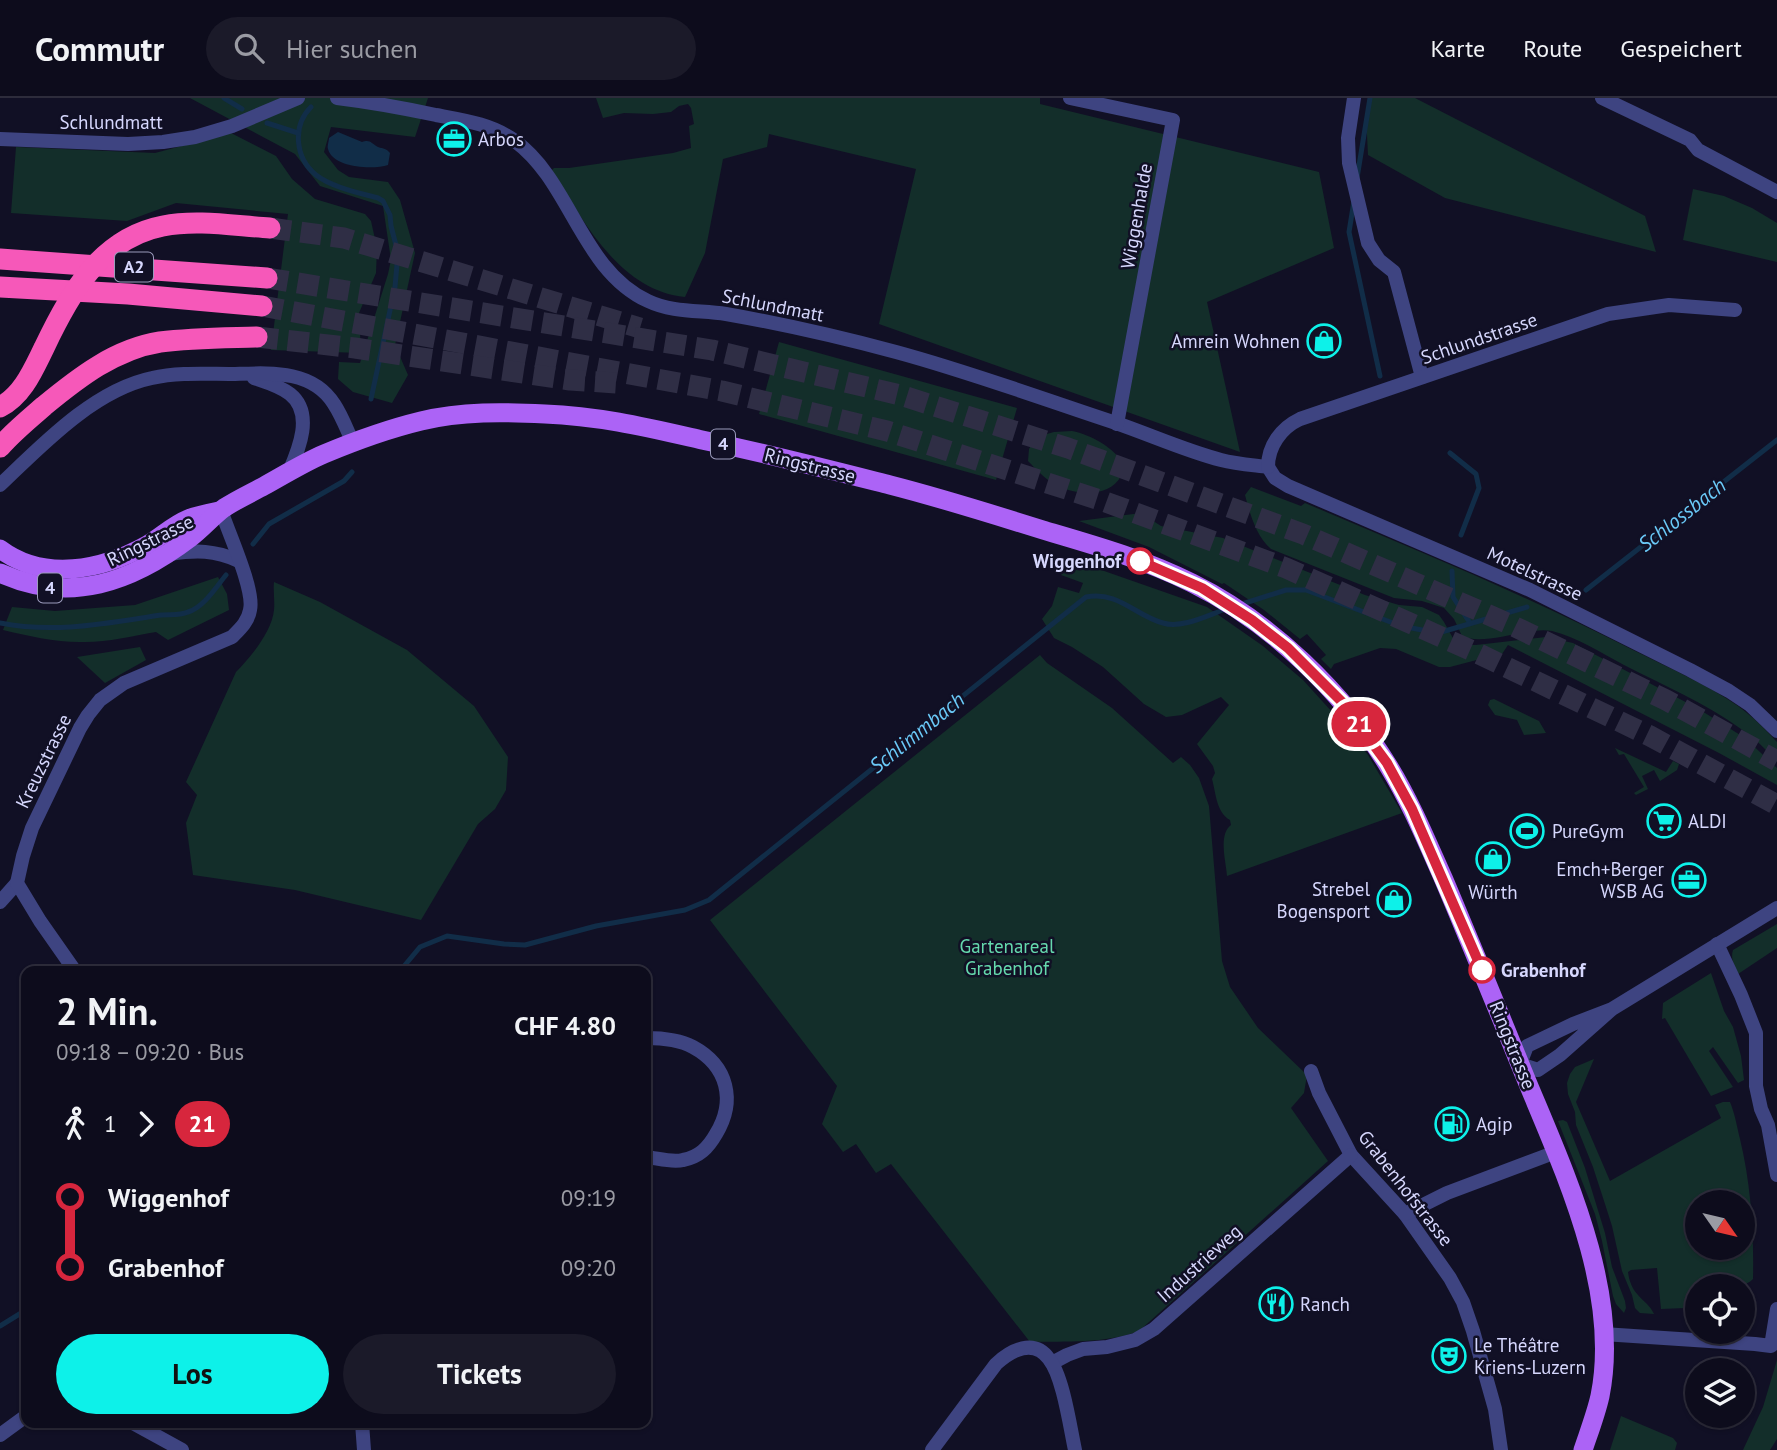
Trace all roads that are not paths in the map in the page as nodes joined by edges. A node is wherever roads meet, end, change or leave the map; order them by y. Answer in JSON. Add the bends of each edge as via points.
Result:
{"nodes":[{"id":1,"x":298,"y":98,"type":"edge"},
{"id":2,"x":337,"y":98,"type":"edge"},
{"id":3,"x":1070,"y":98,"type":"edge"},
{"id":4,"x":1354,"y":98,"type":"edge"},
{"id":5,"x":1602,"y":98,"type":"edge"},
{"id":6,"x":0,"y":139,"type":"edge"},
{"id":7,"x":1777,"y":191,"type":"edge"},
{"id":8,"x":270,"y":228,"type":"tunnel mouth"},
{"id":9,"x":0,"y":259,"type":"edge"},
{"id":10,"x":267,"y":278,"type":"tunnel mouth"},
{"id":11,"x":0,"y":286,"type":"edge"},
{"id":12,"x":262,"y":306,"type":"tunnel mouth"},
{"id":13,"x":1735,"y":310,"type":"dead end"},
{"id":14,"x":257,"y":337,"type":"tunnel mouth"},
{"id":15,"x":243,"y":374,"type":"junction"},
{"id":16,"x":1422,"y":377,"type":"junction"},
{"id":17,"x":0,"y":407,"type":"edge"},
{"id":18,"x":1117,"y":424,"type":"junction"},
{"id":19,"x":355,"y":443,"type":"junction"},
{"id":20,"x":0,"y":447,"type":"edge"},
{"id":21,"x":1268,"y":467,"type":"junction"},
{"id":22,"x":289,"y":472,"type":"junction"},
{"id":23,"x":0,"y":485,"type":"edge"},
{"id":24,"x":220,"y":510,"type":"junction"},
{"id":25,"x":0,"y":549,"type":"edge"},
{"id":26,"x":165,"y":555,"type":"junction"},
{"id":27,"x":239,"y":561,"type":"junction"},
{"id":28,"x":0,"y":573,"type":"edge"},
{"id":29,"x":1777,"y":732,"type":"edge"},
{"id":30,"x":17,"y":883,"type":"junction"},
{"id":31,"x":0,"y":902,"type":"edge"},
{"id":32,"x":1777,"y":908,"type":"edge"},
{"id":33,"x":1717,"y":944,"type":"junction"},
{"id":34,"x":72,"y":966,"type":"edge"},
{"id":35,"x":1612,"y":1009,"type":"junction"},
{"id":36,"x":651,"y":1038,"type":"edge"},
{"id":37,"x":1520,"y":1064,"type":"junction"},
{"id":38,"x":1311,"y":1071,"type":"dead end"},
{"id":39,"x":1556,"y":1152,"type":"junction"},
{"id":40,"x":1351,"y":1155,"type":"junction"},
{"id":41,"x":651,"y":1158,"type":"edge"},
{"id":42,"x":1777,"y":1175,"type":"edge"},
{"id":43,"x":1405,"y":1214,"type":"junction"},
{"id":44,"x":1777,"y":1309,"type":"edge"},
{"id":45,"x":1603,"y":1334,"type":"junction"},
{"id":46,"x":1052,"y":1363,"type":"junction"},
{"id":47,"x":21,"y":1420,"type":"edge"},
{"id":48,"x":142,"y":1428,"type":"edge"},
{"id":49,"x":362,"y":1428,"type":"edge"},
{"id":50,"x":0,"y":1435,"type":"edge"},
{"id":51,"x":182,"y":1450,"type":"edge"},
{"id":52,"x":364,"y":1450,"type":"edge"},
{"id":53,"x":932,"y":1450,"type":"edge"},
{"id":54,"x":1075,"y":1450,"type":"edge"},
{"id":55,"x":1501,"y":1450,"type":"edge"},
{"id":56,"x":1583,"y":1450,"type":"edge"}],
"edges":[{"from":1,"to":6,"type":"street","name":"Schlundmatt","via":[[232,126],[163,142]]},
{"from":2,"to":18,"type":"street","name":"Schlundmatt","via":[[475,123],[514,140],[539,166],[606,269],[625,288],[648,301],[897,352]]},
{"from":3,"to":18,"type":"street","name":"Wiggenhalde","via":[[1173,120]]},
{"from":4,"to":16,"type":"street","via":[[1348,138],[1352,178],[1368,243],[1394,272]]},
{"from":5,"to":7,"type":"street","via":[[1690,140],[1698,150]]},
{"from":8,"to":17,"type":"highway","via":[[163,226],[116,246],[90,270],[24,384]]},
{"from":9,"to":10,"type":"highway","number":"A2"},
{"from":11,"to":12,"type":"highway","number":"A2"},
{"from":13,"to":16,"type":"street","name":"Schlundstrasse","via":[[1669,305],[1608,314]]},
{"from":14,"to":20,"type":"highway","via":[[158,342],[102,363],[78,378]]},
{"from":15,"to":19,"type":"street","via":[[299,376],[316,384],[335,405]]},
{"from":15,"to":22,"type":"street","via":[[284,390],[300,405],[302,430]]},
{"from":15,"to":23,"type":"street","via":[[167,375],[126,386],[75,416]]},
{"from":16,"to":21,"type":"street","name":"Schlundstrasse","via":[[1291,423],[1274,443]]},
{"from":18,"to":21,"type":"street","name":"Schlundmatt","via":[[1218,459]]},
{"from":19,"to":22,"type":"main road","name":"Ringstrasse","number":"4"},
{"from":19,"to":37,"type":"main road","name":"Ringstrasse","number":"4","via":[[438,418],[501,413],[586,416],[746,449],[946,500],[1118,552],[1189,581],[1288,648],[1327,686],[1387,763],[1437,864]]},
{"from":21,"to":29,"type":"street","name":"Motelstrasse","via":[[1288,486],[1530,590],[1690,670],[1750,705]]},
{"from":22,"to":24,"type":"main road","name":"Ringstrasse","number":"4"},
{"from":24,"to":25,"type":"main road","name":"Ringstrasse","number":"4","via":[[189,518],[149,544],[97,565],[67,570],[43,567]]},
{"from":24,"to":26,"type":"main road","name":"Ringstrasse","number":"4"},
{"from":24,"to":27,"type":"street","name":"Kreuzstrasse"},
{"from":26,"to":27,"type":"street","via":[[205,551]]},
{"from":26,"to":28,"type":"main road","name":"Ringstrasse","number":"4","via":[[102,584],[66,589],[23,583]]},
{"from":27,"to":30,"type":"street","name":"Kreuzstrasse","via":[[251,593],[245,624],[232,637],[124,684],[100,700],[80,728],[32,828]]},
{"from":30,"to":31,"type":"street"},
{"from":30,"to":34,"type":"street"},
{"from":32,"to":33,"type":"street"},
{"from":33,"to":35,"type":"street"},
{"from":33,"to":42,"type":"street","via":[[1755,1033],[1756,1086]]},
{"from":35,"to":37,"type":"street","via":[[1527,1046]]},
{"from":35,"to":37,"type":"street","via":[[1538,1070]]},
{"from":36,"to":41,"type":"street","via":[[692,1046],[707,1056],[718,1069],[729,1100],[721,1127],[697,1156],[681,1161]]},
{"from":37,"to":39,"type":"main road","name":"Ringstrasse","number":"4"},
{"from":38,"to":40,"type":"street","name":"Grabenhofstrasse"},
{"from":39,"to":43,"type":"street"},
{"from":39,"to":45,"type":"main road","name":"Ringstrasse","number":"4","via":[[1590,1246]]},
{"from":40,"to":43,"type":"street","name":"Grabenhofstrasse"},
{"from":40,"to":46,"type":"street","name":"Industrieweg","via":[[1154,1329],[1135,1340],[1083,1349]]},
{"from":43,"to":55,"type":"street","name":"Grabenhofstrasse","via":[[1463,1302],[1495,1409]]},
{"from":44,"to":45,"type":"street","via":[[1772,1346]]},
{"from":45,"to":56,"type":"main road","name":"Ringstrasse","number":"4","via":[[1600,1395]]},
{"from":46,"to":53,"type":"street","via":[[1034,1348],[1007,1354]]},
{"from":46,"to":54,"type":"street"},
{"from":47,"to":50,"type":"street"},
{"from":48,"to":51,"type":"street"},
{"from":49,"to":52,"type":"street"}]}
